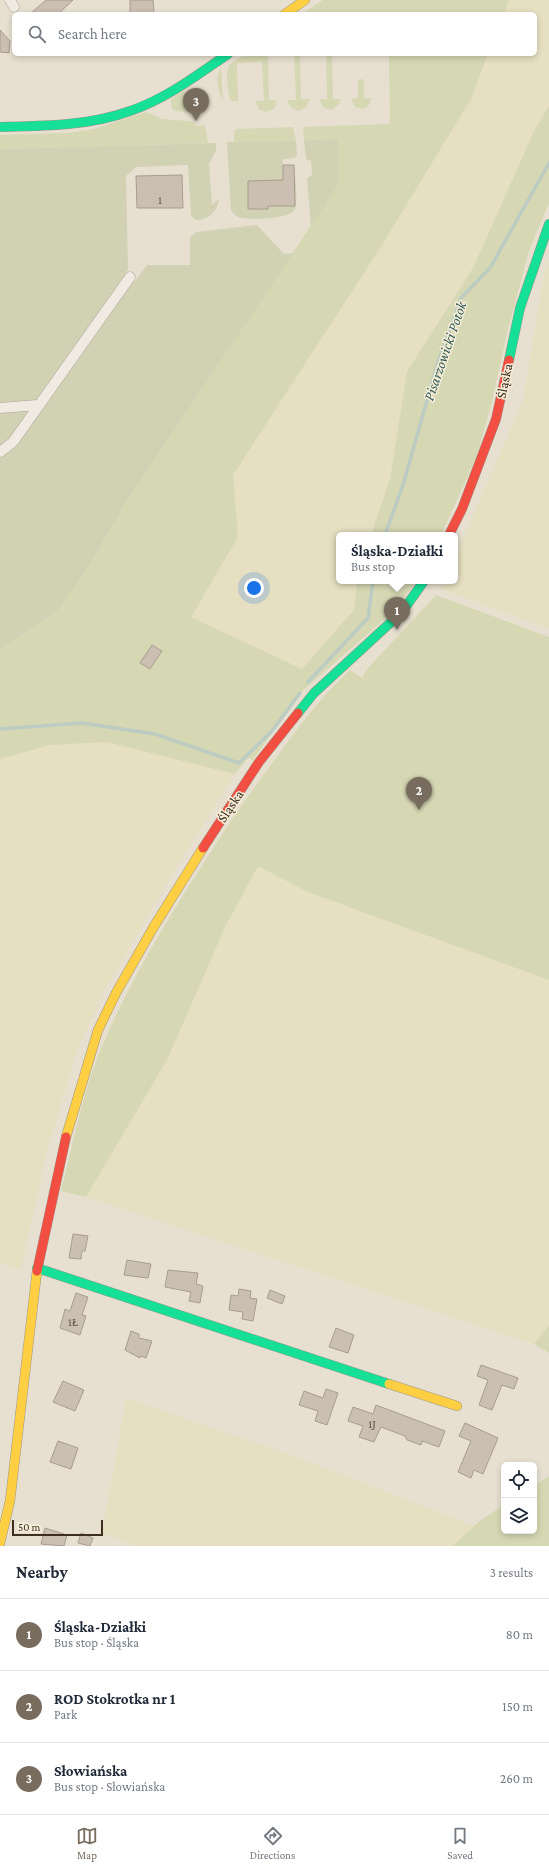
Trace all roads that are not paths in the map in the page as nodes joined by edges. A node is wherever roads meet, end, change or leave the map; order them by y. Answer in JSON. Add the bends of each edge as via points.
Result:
{"nodes":[{"id":1,"x":299,"y":1,"type":"edge"},
{"id":2,"x":287,"y":12,"type":"edge"},
{"id":3,"x":225,"y":56,"type":"edge"},
{"id":4,"x":0,"y":127,"type":"edge"},
{"id":5,"x":549,"y":224,"type":"edge"},
{"id":6,"x":130,"y":277,"type":"dead end"},
{"id":7,"x":38,"y":406,"type":"junction"},
{"id":8,"x":0,"y":408,"type":"edge"},
{"id":9,"x":0,"y":452,"type":"edge"},
{"id":10,"x":450,"y":532,"type":"edge"},
{"id":11,"x":422,"y":584,"type":"edge"},
{"id":12,"x":37,"y":1268,"type":"junction"},
{"id":13,"x":457,"y":1406,"type":"dead end"},
{"id":14,"x":0,"y":1543,"type":"edge"}],
"edges":[{"from":1,"to":2,"type":"street"},
{"from":3,"to":4,"type":"street","via":[[161,98],[116,116],[65,125]]},
{"from":5,"to":10,"type":"street","name":"Śląska","via":[[520,308],[496,419],[462,509]]},
{"from":6,"to":7,"type":"street"},
{"from":7,"to":8,"type":"street"},
{"from":7,"to":9,"type":"street","via":[[13,442]]},
{"from":11,"to":12,"type":"street","name":"Śląska","via":[[402,612],[314,693],[259,762],[200,850],[116,993],[98,1030],[86,1067],[65,1141]]},
{"from":12,"to":13,"type":"street"},
{"from":12,"to":14,"type":"street","name":"Śląska","via":[[10,1501]]}]}
